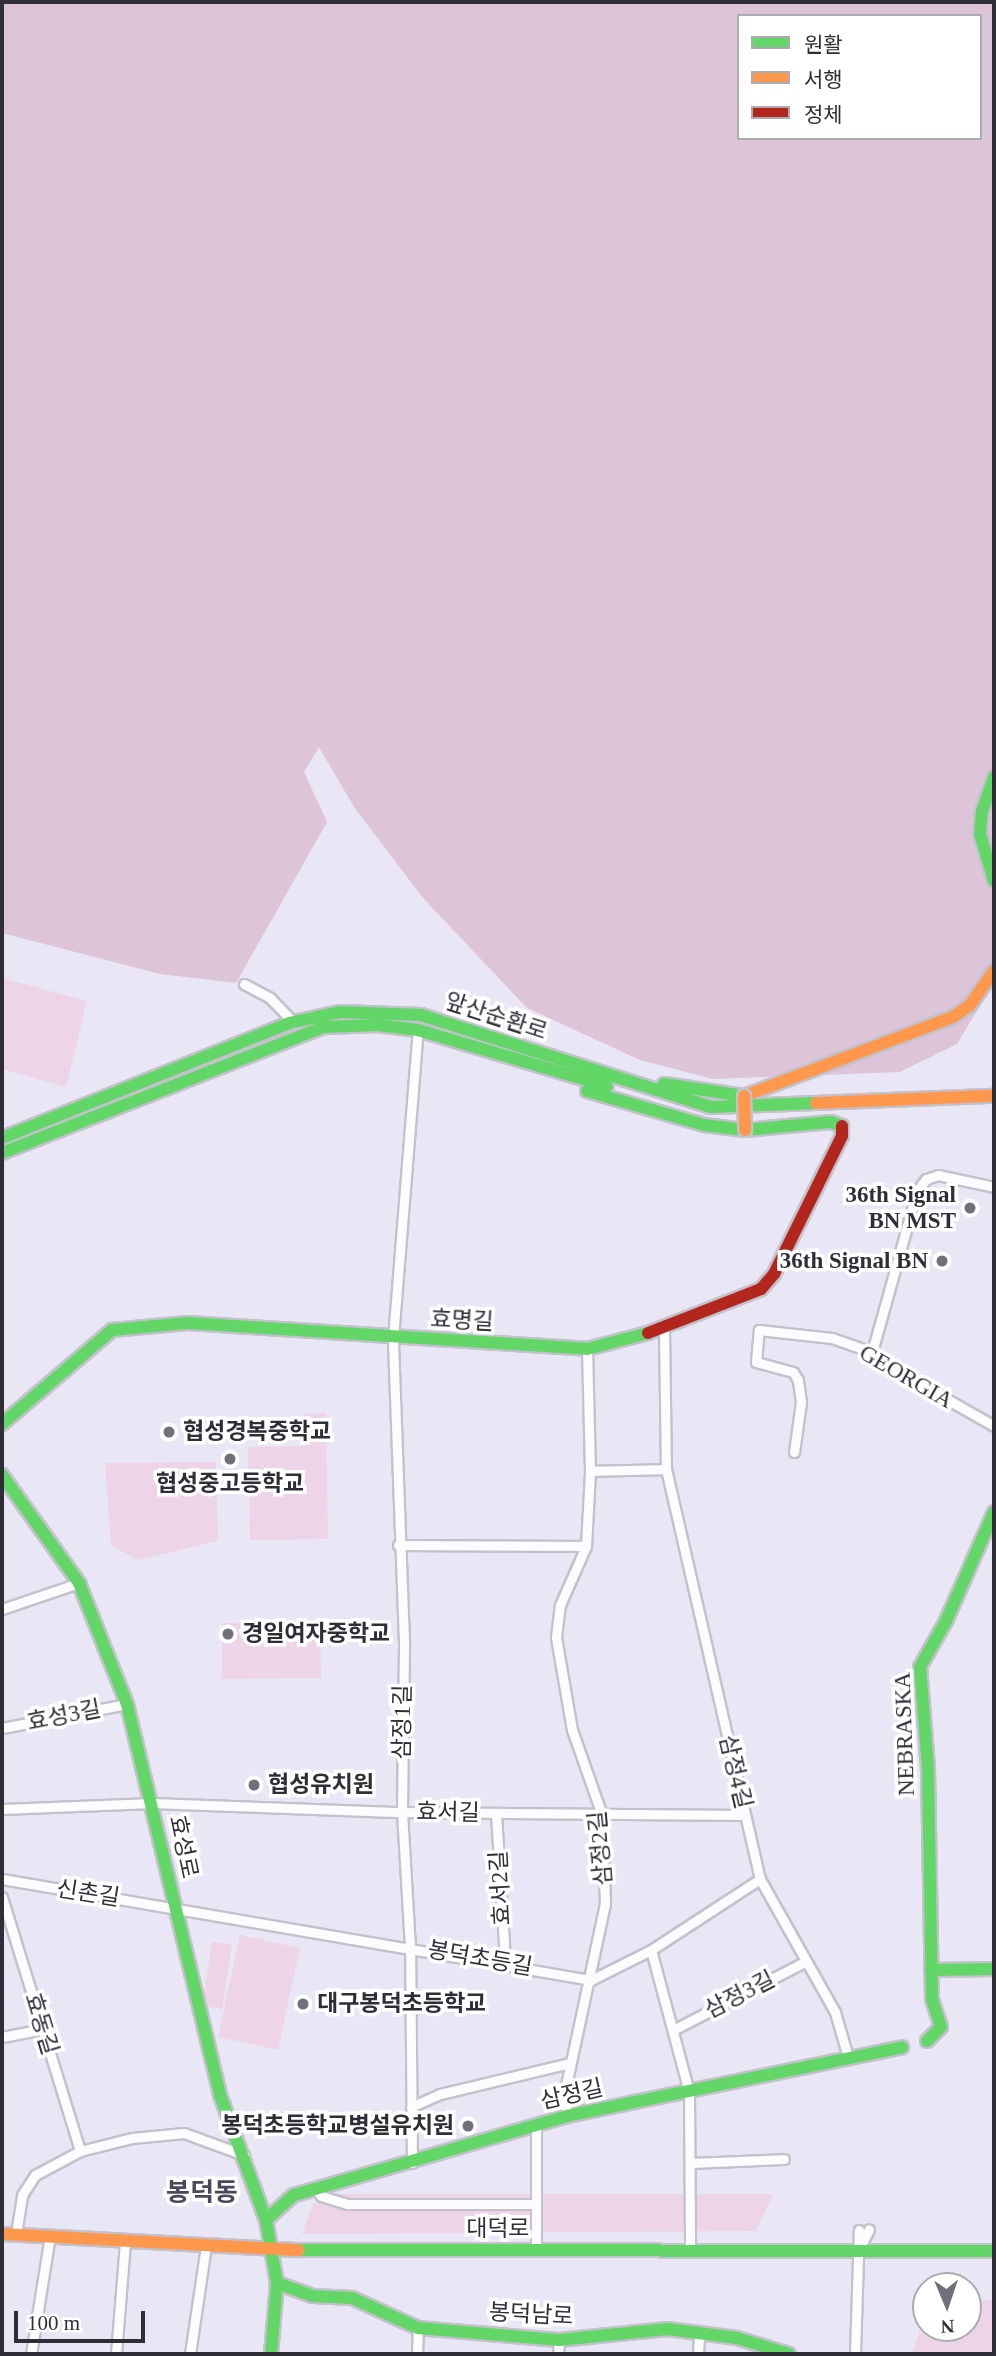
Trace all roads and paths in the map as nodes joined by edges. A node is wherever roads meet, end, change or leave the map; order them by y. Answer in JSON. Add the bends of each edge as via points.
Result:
{"nodes":[{"id":1,"x":994,"y":777,"type":"edge"},
{"id":2,"x":994,"y":881,"type":"edge"},
{"id":3,"x":994,"y":971,"type":"edge"},
{"id":4,"x":244,"y":984,"type":"dead end"},
{"id":5,"x":293,"y":1022,"type":"junction"},
{"id":6,"x":440,"y":1028,"type":"junction"},
{"id":7,"x":418,"y":1030,"type":"junction"},
{"id":8,"x":744,"y":1096,"type":"junction"},
{"id":9,"x":994,"y":1096,"type":"edge"},
{"id":10,"x":919,"y":1106,"type":"junction"},
{"id":11,"x":994,"y":1106,"type":"edge"},
{"id":12,"x":745,"y":1130,"type":"junction"},
{"id":13,"x":2,"y":1138,"type":"edge"},
{"id":14,"x":2,"y":1153,"type":"edge"},
{"id":15,"x":994,"y":1187,"type":"edge"},
{"id":16,"x":664,"y":1329,"type":"junction"},
{"id":17,"x":393,"y":1338,"type":"junction"},
{"id":18,"x":587,"y":1349,"type":"junction"},
{"id":19,"x":872,"y":1352,"type":"junction"},
{"id":20,"x":2,"y":1424,"type":"edge"},
{"id":21,"x":994,"y":1426,"type":"edge"},
{"id":22,"x":794,"y":1452,"type":"dead end"},
{"id":23,"x":666,"y":1469,"type":"junction"},
{"id":24,"x":590,"y":1471,"type":"junction"},
{"id":25,"x":2,"y":1475,"type":"edge"},
{"id":26,"x":994,"y":1512,"type":"edge"},
{"id":27,"x":398,"y":1545,"type":"junction"},
{"id":28,"x":586,"y":1546,"type":"junction"},
{"id":29,"x":79,"y":1583,"type":"junction"},
{"id":30,"x":2,"y":1609,"type":"edge"},
{"id":31,"x":127,"y":1704,"type":"junction"},
{"id":32,"x":2,"y":1728,"type":"edge"},
{"id":33,"x":152,"y":1803,"type":"junction"},
{"id":34,"x":2,"y":1809,"type":"edge"},
{"id":35,"x":402,"y":1812,"type":"junction"},
{"id":36,"x":496,"y":1814,"type":"junction"},
{"id":37,"x":602,"y":1815,"type":"junction"},
{"id":38,"x":745,"y":1815,"type":"junction"},
{"id":39,"x":2,"y":1879,"type":"edge"},
{"id":40,"x":760,"y":1879,"type":"junction"},
{"id":41,"x":2,"y":1896,"type":"edge"},
{"id":42,"x":174,"y":1908,"type":"junction"},
{"id":43,"x":411,"y":1947,"type":"junction"},
{"id":44,"x":651,"y":1950,"type":"junction"},
{"id":45,"x":505,"y":1962,"type":"junction"},
{"id":46,"x":804,"y":1962,"type":"junction"},
{"id":47,"x":994,"y":1969,"type":"edge"},
{"id":48,"x":932,"y":1970,"type":"junction"},
{"id":49,"x":591,"y":1980,"type":"junction"},
{"id":50,"x":43,"y":2029,"type":"junction"},
{"id":51,"x":676,"y":2029,"type":"junction"},
{"id":52,"x":2,"y":2038,"type":"edge"},
{"id":53,"x":927,"y":2041,"type":"dead end"},
{"id":54,"x":902,"y":2047,"type":"dead end"},
{"id":55,"x":848,"y":2057,"type":"junction"},
{"id":56,"x":570,"y":2063,"type":"junction"},
{"id":57,"x":689,"y":2092,"type":"junction"},
{"id":58,"x":411,"y":2107,"type":"junction"},
{"id":59,"x":567,"y":2116,"type":"junction"},
{"id":60,"x":536,"y":2125,"type":"junction"},
{"id":61,"x":80,"y":2151,"type":"junction"},
{"id":62,"x":244,"y":2155,"type":"junction"},
{"id":63,"x":784,"y":2159,"type":"dead end"},
{"id":64,"x":412,"y":2163,"type":"junction"},
{"id":65,"x":690,"y":2163,"type":"junction"},
{"id":66,"x":316,"y":2188,"type":"junction"},
{"id":67,"x":537,"y":2204,"type":"junction"},
{"id":68,"x":266,"y":2220,"type":"junction"},
{"id":69,"x":869,"y":2229,"type":"dead end"},
{"id":70,"x":859,"y":2230,"type":"dead end"},
{"id":71,"x":2,"y":2234,"type":"edge"},
{"id":72,"x":16,"y":2234,"type":"junction"},
{"id":73,"x":50,"y":2236,"type":"junction"},
{"id":74,"x":125,"y":2241,"type":"junction"},
{"id":75,"x":206,"y":2246,"type":"junction"},
{"id":76,"x":270,"y":2250,"type":"junction"},
{"id":77,"x":536,"y":2250,"type":"junction"},
{"id":78,"x":690,"y":2250,"type":"junction"},
{"id":79,"x":858,"y":2250,"type":"junction"},
{"id":80,"x":994,"y":2251,"type":"edge"},
{"id":81,"x":282,"y":2284,"type":"junction"},
{"id":82,"x":418,"y":2328,"type":"junction"},
{"id":83,"x":699,"y":2334,"type":"junction"},
{"id":84,"x":559,"y":2340,"type":"junction"},
{"id":85,"x":31,"y":2354,"type":"edge"},
{"id":86,"x":116,"y":2354,"type":"edge"},
{"id":87,"x":190,"y":2354,"type":"edge"},
{"id":88,"x":271,"y":2354,"type":"edge"},
{"id":89,"x":417,"y":2354,"type":"edge"},
{"id":90,"x":558,"y":2354,"type":"edge"},
{"id":91,"x":698,"y":2354,"type":"edge"},
{"id":92,"x":789,"y":2354,"type":"edge"},
{"id":93,"x":855,"y":2354,"type":"edge"}],
"edges":[{"from":1,"to":2,"type":"main road","via":[[982,811],[980,834]]},
{"from":3,"to":8,"type":"main road","via":[[970,1005],[953,1017]]},
{"from":4,"to":5,"type":"street","via":[[270,999]]},
{"from":5,"to":6,"type":"main road","name":"앞산순환로","via":[[340,1012],[391,1011]]},
{"from":5,"to":13,"type":"main road","name":"앞산순환로"},
{"from":6,"to":7,"type":"main road","name":"앞산순환로"},
{"from":6,"to":8,"type":"main road","via":[[468,1025],[668,1085]]},
{"from":6,"to":10,"type":"main road","name":"앞산순환로","via":[[693,1111]]},
{"from":6,"to":12,"type":"main road","via":[[497,1062],[704,1125]]},
{"from":7,"to":14,"type":"main road","name":"앞산순환로","via":[[378,1025],[324,1027]]},
{"from":7,"to":17,"type":"street","name":"삼정1길"},
{"from":8,"to":12,"type":"main road","bridge":true},
{"from":9,"to":10,"type":"main road","name":"앞산순환로"},
{"from":10,"to":11,"type":"main road","name":"앞산순환로"},
{"from":12,"to":16,"type":"main road","name":"효명길","via":[[831,1122],[842,1126],[842,1136],[774,1274],[761,1289]]},
{"from":15,"to":19,"type":"street","via":[[938,1175],[926,1179],[917,1191]]},
{"from":16,"to":18,"type":"main road","name":"효명길"},
{"from":16,"to":23,"type":"street","name":"삼정4길"},
{"from":17,"to":18,"type":"main road","name":"효명길"},
{"from":17,"to":20,"type":"main road","name":"효명길","via":[[188,1323],[112,1330]]},
{"from":17,"to":27,"type":"street","name":"삼정1길"},
{"from":18,"to":24,"type":"street","name":"삼정2길"},
{"from":19,"to":21,"type":"street","name":"GEORGIA","via":[[885,1364]]},
{"from":19,"to":22,"type":"street","name":"GEORGIA","via":[[832,1338],[759,1330],[756,1362],[793,1372],[798,1380],[801,1402]]},
{"from":23,"to":24,"type":"street"},
{"from":23,"to":38,"type":"street","name":"삼정4길"},
{"from":24,"to":28,"type":"street","name":"삼정2길"},
{"from":25,"to":29,"type":"main road","name":"효성로"},
{"from":26,"to":48,"type":"main road","name":"NEBRASKA","via":[[946,1621],[920,1667],[928,1768]]},
{"from":27,"to":28,"type":"street"},
{"from":27,"to":35,"type":"street","name":"삼정1길","via":[[404,1642]]},
{"from":28,"to":37,"type":"street","name":"삼정2길","via":[[560,1605],[556,1637],[572,1730]]},
{"from":29,"to":30,"type":"street"},
{"from":29,"to":31,"type":"main road","name":"효성로"},
{"from":31,"to":32,"type":"street","name":"효성3길"},
{"from":31,"to":33,"type":"main road","name":"효성로"},
{"from":33,"to":34,"type":"street"},
{"from":33,"to":35,"type":"street","name":"효서길"},
{"from":33,"to":42,"type":"main road","name":"효성로"},
{"from":35,"to":36,"type":"street","name":"효서길"},
{"from":35,"to":43,"type":"street","name":"삼정1길"},
{"from":36,"to":37,"type":"street","name":"효서길"},
{"from":36,"to":45,"type":"street","name":"효서2길"},
{"from":37,"to":38,"type":"street","name":"효서길"},
{"from":37,"to":49,"type":"street","name":"삼정2길","via":[[605,1903]]},
{"from":38,"to":40,"type":"street","name":"삼정4길"},
{"from":39,"to":42,"type":"street","name":"신촌길"},
{"from":40,"to":44,"type":"street"},
{"from":40,"to":46,"type":"street","name":"삼정4길"},
{"from":41,"to":50,"type":"street","name":"효동길"},
{"from":42,"to":43,"type":"street","name":"봉덕초등길"},
{"from":42,"to":62,"type":"main road","name":"효성로","via":[[220,2095]]},
{"from":43,"to":45,"type":"street","name":"봉덕초등길"},
{"from":43,"to":58,"type":"street","name":"삼정1길"},
{"from":44,"to":49,"type":"street"},
{"from":44,"to":51,"type":"street","name":"삼정3길"},
{"from":45,"to":49,"type":"street","name":"봉덕초등길"},
{"from":46,"to":51,"type":"street","name":"삼정3길"},
{"from":46,"to":55,"type":"street","name":"삼정4길","via":[[835,2012]]},
{"from":47,"to":48,"type":"main road"},
{"from":48,"to":53,"type":"main road","name":"NEBRASKA","via":[[934,2015],[940,2027]]},
{"from":49,"to":56,"type":"street","name":"삼정2길"},
{"from":50,"to":52,"type":"street"},
{"from":50,"to":61,"type":"street","name":"효동길"},
{"from":51,"to":57,"type":"street","name":"삼정3길"},
{"from":54,"to":55,"type":"main road","name":"삼정길"},
{"from":55,"to":57,"type":"main road","name":"삼정길"},
{"from":56,"to":58,"type":"street","via":[[440,2094]]},
{"from":56,"to":59,"type":"street","name":"삼정2길"},
{"from":57,"to":59,"type":"main road","name":"삼정길"},
{"from":57,"to":65,"type":"street","name":"삼정3길"},
{"from":58,"to":64,"type":"street","name":"삼정1길"},
{"from":59,"to":60,"type":"main road","name":"삼정길"},
{"from":60,"to":64,"type":"main road","name":"삼정길"},
{"from":60,"to":67,"type":"street"},
{"from":61,"to":62,"type":"street","via":[[132,2138],[184,2133]]},
{"from":61,"to":72,"type":"street","via":[[35,2175],[22,2195]]},
{"from":62,"to":68,"type":"main road","name":"효성로"},
{"from":63,"to":65,"type":"street"},
{"from":64,"to":66,"type":"main road","name":"삼정길"},
{"from":65,"to":78,"type":"street","name":"삼정3길"},
{"from":66,"to":67,"type":"street","via":[[321,2196],[347,2204]]},
{"from":66,"to":68,"type":"main road","name":"삼정길","via":[[285,2200]]},
{"from":67,"to":77,"type":"street"},
{"from":68,"to":76,"type":"main road","name":"효성로"},
{"from":69,"to":79,"type":"street"},
{"from":70,"to":79,"type":"street"},
{"from":71,"to":72,"type":"main road","name":"대덕로"},
{"from":72,"to":73,"type":"main road","name":"대덕로"},
{"from":73,"to":74,"type":"main road","name":"대덕로"},
{"from":73,"to":85,"type":"street"},
{"from":74,"to":75,"type":"main road","name":"대덕로"},
{"from":74,"to":86,"type":"street"},
{"from":75,"to":76,"type":"main road","name":"대덕로"},
{"from":75,"to":87,"type":"street"},
{"from":76,"to":77,"type":"main road","name":"대덕로"},
{"from":76,"to":81,"type":"main road","name":"효성로"},
{"from":77,"to":78,"type":"main road","name":"대덕로"},
{"from":78,"to":79,"type":"main road","name":"대덕로"},
{"from":79,"to":80,"type":"main road","name":"대덕로"},
{"from":79,"to":93,"type":"street"},
{"from":81,"to":82,"type":"main road","name":"봉덕남로","via":[[313,2296],[352,2298],[378,2306]]},
{"from":81,"to":88,"type":"main road"},
{"from":82,"to":84,"type":"main road","name":"봉덕남로"},
{"from":82,"to":89,"type":"street"},
{"from":83,"to":84,"type":"main road","name":"봉덕남로","via":[[667,2329]]},
{"from":83,"to":91,"type":"street"},
{"from":83,"to":92,"type":"main road","name":"봉덕남로","via":[[737,2338]]},
{"from":84,"to":90,"type":"street"}]}
